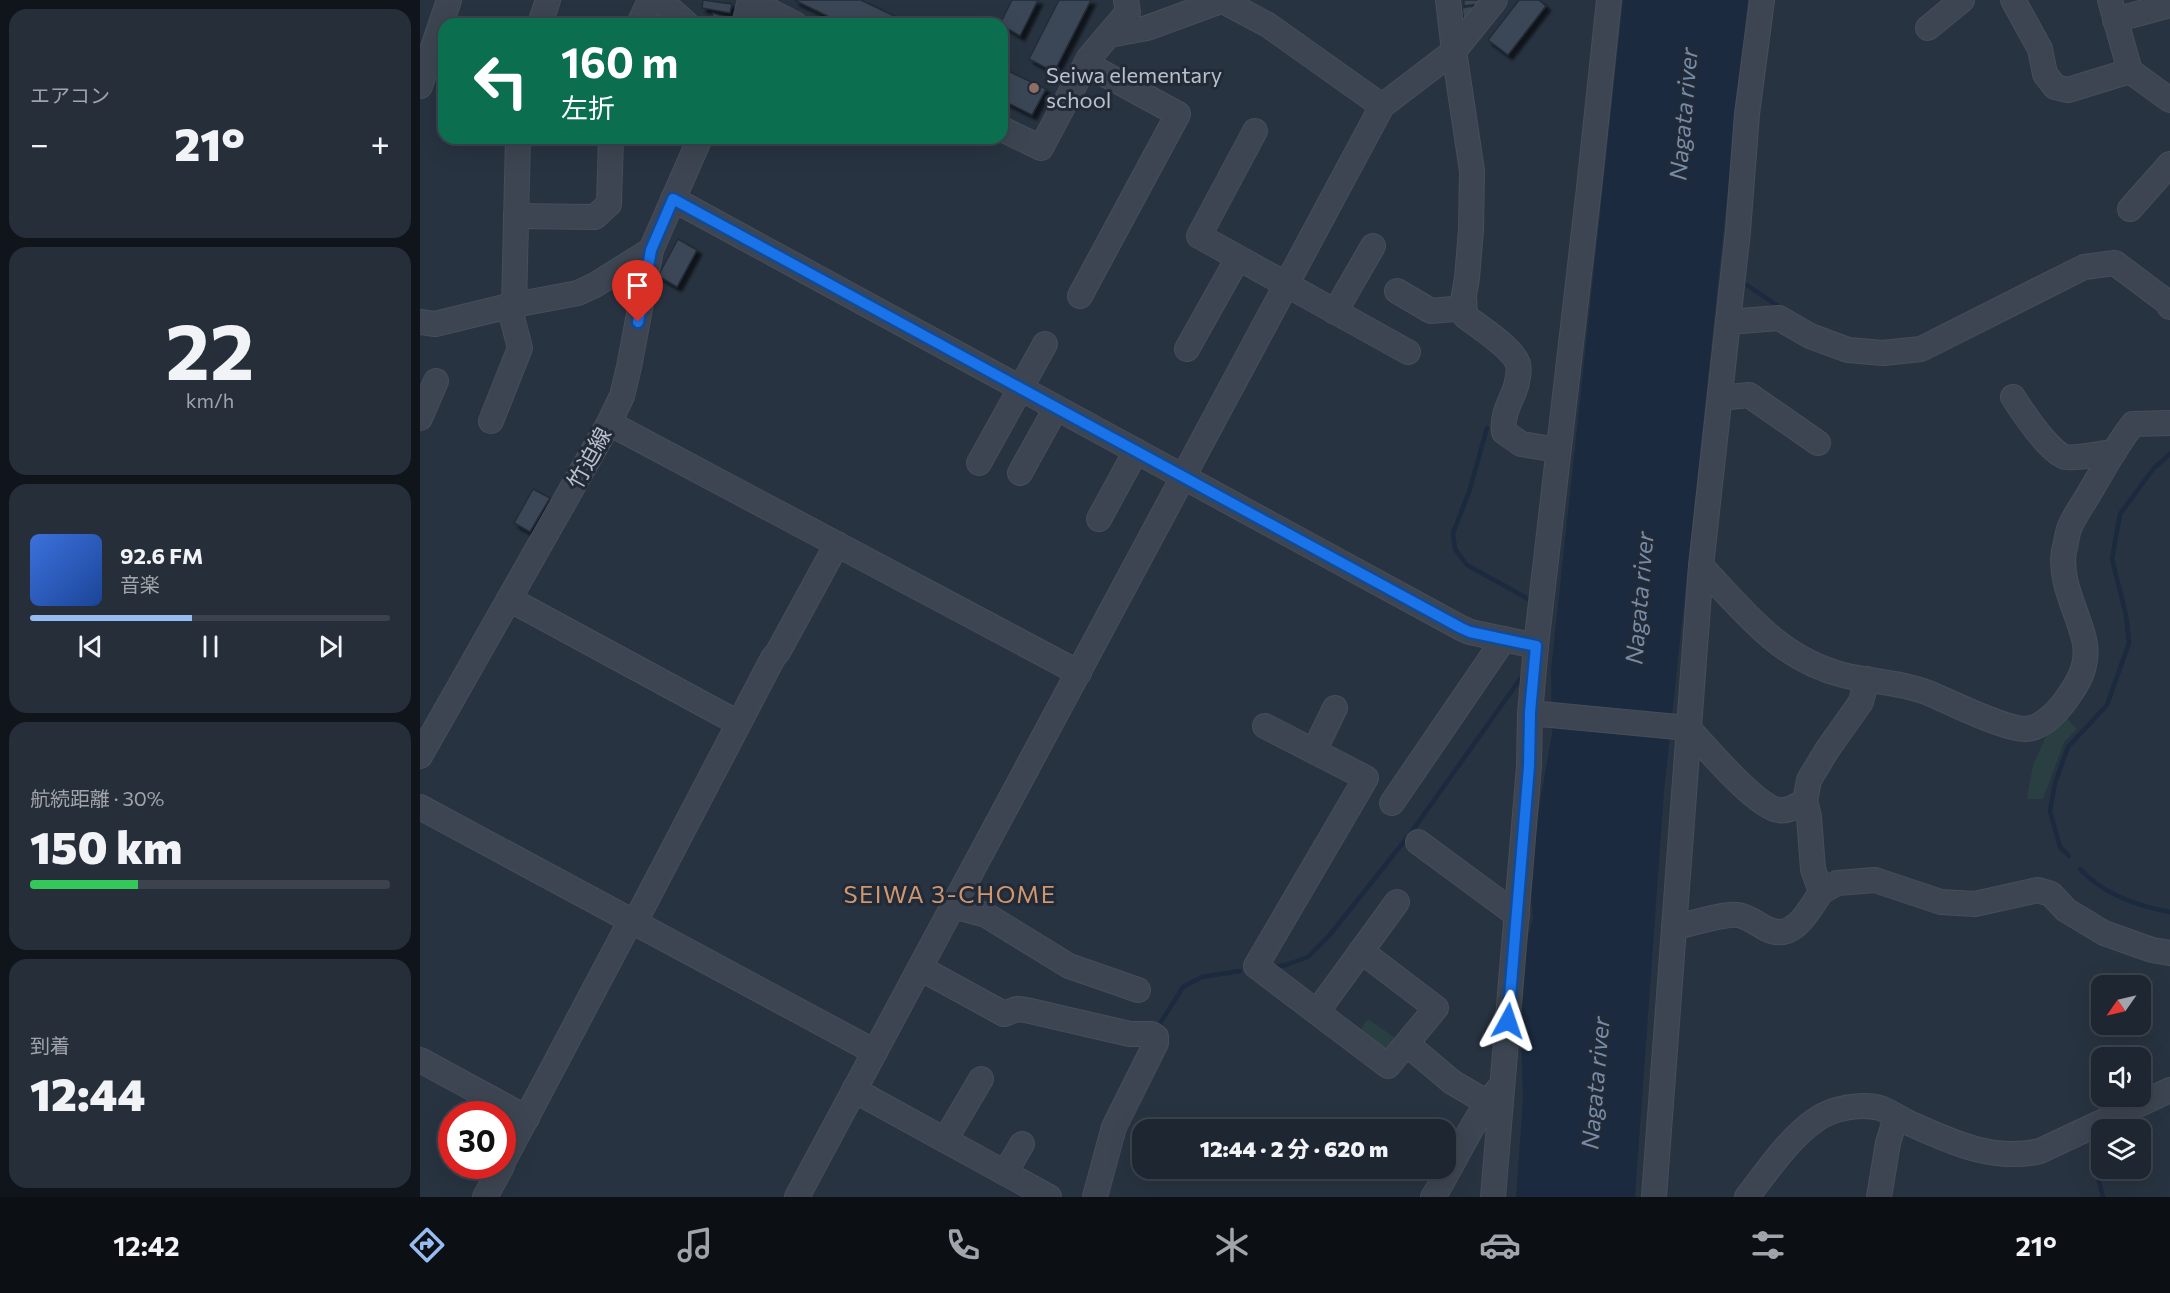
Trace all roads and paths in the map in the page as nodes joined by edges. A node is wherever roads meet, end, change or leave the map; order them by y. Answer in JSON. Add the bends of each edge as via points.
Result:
{"nodes":[{"id":1,"x":449,"y":0,"type":"edge"},
{"id":2,"x":548,"y":0,"type":"edge"},
{"id":3,"x":650,"y":0,"type":"edge"},
{"id":4,"x":660,"y":0,"type":"edge"},
{"id":5,"x":1126,"y":0,"type":"edge"},
{"id":6,"x":1448,"y":0,"type":"edge"},
{"id":7,"x":1495,"y":0,"type":"edge"},
{"id":8,"x":1609,"y":0,"type":"edge"},
{"id":9,"x":1762,"y":0,"type":"edge"},
{"id":10,"x":1962,"y":0,"type":"edge"},
{"id":11,"x":2013,"y":0,"type":"edge"},
{"id":12,"x":2170,"y":5,"type":"edge"},
{"id":13,"x":748,"y":8,"type":"edge"},
{"id":14,"x":2113,"y":10,"type":"edge"},
{"id":15,"x":443,"y":18,"type":"edge"},
{"id":16,"x":542,"y":18,"type":"edge"},
{"id":17,"x":642,"y":18,"type":"edge"},
{"id":18,"x":680,"y":18,"type":"edge"},
{"id":19,"x":777,"y":18,"type":"edge"},
{"id":20,"x":1928,"y":28,"type":"dead end"},
{"id":21,"x":438,"y":33,"type":"edge"},
{"id":22,"x":1109,"y":35,"type":"junction"},
{"id":23,"x":1454,"y":51,"type":"junction"},
{"id":24,"x":1086,"y":64,"type":"junction"},
{"id":25,"x":2130,"y":71,"type":"junction"},
{"id":26,"x":420,"y":86,"type":"edge"},
{"id":27,"x":2170,"y":100,"type":"edge"},
{"id":28,"x":1382,"y":106,"type":"junction"},
{"id":29,"x":1255,"y":131,"type":"dead end"},
{"id":30,"x":1008,"y":132,"type":"edge"},
{"id":31,"x":518,"y":144,"type":"edge"},
{"id":32,"x":611,"y":144,"type":"edge"},
{"id":33,"x":697,"y":144,"type":"edge"},
{"id":34,"x":2170,"y":164,"type":"edge"},
{"id":35,"x":673,"y":199,"type":"junction"},
{"id":36,"x":2130,"y":209,"type":"dead end"},
{"id":37,"x":516,"y":216,"type":"junction"},
{"id":38,"x":1373,"y":246,"type":"dead end"},
{"id":39,"x":651,"y":250,"type":"junction"},
{"id":40,"x":1239,"y":258,"type":"junction"},
{"id":41,"x":1287,"y":285,"type":"junction"},
{"id":42,"x":1397,"y":291,"type":"dead end"},
{"id":43,"x":1080,"y":296,"type":"dead end"},
{"id":44,"x":512,"y":305,"type":"junction"},
{"id":45,"x":2170,"y":307,"type":"edge"},
{"id":46,"x":1464,"y":308,"type":"junction"},
{"id":47,"x":1335,"y":312,"type":"junction"},
{"id":48,"x":420,"y":322,"type":"edge"},
{"id":49,"x":1728,"y":322,"type":"junction"},
{"id":50,"x":1045,"y":344,"type":"dead end"},
{"id":51,"x":1187,"y":349,"type":"dead end"},
{"id":52,"x":1408,"y":352,"type":"dead end"},
{"id":53,"x":436,"y":381,"type":"dead end"},
{"id":54,"x":1021,"y":388,"type":"junction"},
{"id":55,"x":2013,"y":397,"type":"dead end"},
{"id":56,"x":1720,"y":398,"type":"junction"},
{"id":57,"x":1056,"y":408,"type":"junction"},
{"id":58,"x":420,"y":418,"type":"edge"},
{"id":59,"x":491,"y":421,"type":"dead end"},
{"id":60,"x":609,"y":423,"type":"junction"},
{"id":61,"x":2170,"y":423,"type":"edge"},
{"id":62,"x":1818,"y":443,"type":"dead end"},
{"id":63,"x":1558,"y":450,"type":"junction"},
{"id":64,"x":1136,"y":451,"type":"junction"},
{"id":65,"x":2114,"y":452,"type":"junction"},
{"id":66,"x":979,"y":463,"type":"dead end"},
{"id":67,"x":1020,"y":473,"type":"dead end"},
{"id":68,"x":1184,"y":477,"type":"junction"},
{"id":69,"x":1099,"y":519,"type":"dead end"},
{"id":70,"x":837,"y":544,"type":"junction"},
{"id":71,"x":1701,"y":566,"type":"junction"},
{"id":72,"x":509,"y":599,"type":"junction"},
{"id":73,"x":1504,"y":639,"type":"junction"},
{"id":74,"x":1536,"y":646,"type":"junction"},
{"id":75,"x":1079,"y":673,"type":"junction"},
{"id":76,"x":1868,"y":679,"type":"junction"},
{"id":77,"x":1335,"y":708,"type":"dead end"},
{"id":78,"x":1530,"y":712,"type":"junction"},
{"id":79,"x":738,"y":723,"type":"junction"},
{"id":80,"x":1266,"y":726,"type":"dead end"},
{"id":81,"x":1688,"y":728,"type":"junction"},
{"id":82,"x":1314,"y":751,"type":"junction"},
{"id":83,"x":420,"y":756,"type":"edge"},
{"id":84,"x":1804,"y":801,"type":"junction"},
{"id":85,"x":1392,"y":803,"type":"dead end"},
{"id":86,"x":420,"y":807,"type":"edge"},
{"id":87,"x":1418,"y":842,"type":"dead end"},
{"id":88,"x":1821,"y":892,"type":"junction"},
{"id":89,"x":1397,"y":902,"type":"dead end"},
{"id":90,"x":953,"y":906,"type":"junction"},
{"id":91,"x":1517,"y":915,"type":"junction"},
{"id":92,"x":633,"y":921,"type":"junction"},
{"id":93,"x":1674,"y":928,"type":"junction"},
{"id":94,"x":1361,"y":951,"type":"junction"},
{"id":95,"x":2170,"y":953,"type":"edge"},
{"id":96,"x":920,"y":968,"type":"junction"},
{"id":97,"x":1138,"y":990,"type":"dead end"},
{"id":98,"x":1317,"y":1012,"type":"junction"},
{"id":99,"x":1407,"y":1044,"type":"junction"},
{"id":100,"x":875,"y":1052,"type":"junction"},
{"id":101,"x":420,"y":1060,"type":"edge"},
{"id":102,"x":981,"y":1079,"type":"dead end"},
{"id":103,"x":854,"y":1090,"type":"junction"},
{"id":104,"x":2170,"y":1090,"type":"edge"},
{"id":105,"x":1495,"y":1094,"type":"junction"},
{"id":106,"x":1896,"y":1117,"type":"junction"},
{"id":107,"x":527,"y":1118,"type":"junction"},
{"id":108,"x":516,"y":1139,"type":"edge"},
{"id":109,"x":945,"y":1140,"type":"junction"},
{"id":110,"x":1022,"y":1144,"type":"dead end"},
{"id":111,"x":1005,"y":1173,"type":"junction"},
{"id":112,"x":495,"y":1179,"type":"edge"},
{"id":113,"x":485,"y":1197,"type":"edge"},
{"id":114,"x":797,"y":1197,"type":"edge"},
{"id":115,"x":1049,"y":1197,"type":"edge"},
{"id":116,"x":1095,"y":1197,"type":"edge"},
{"id":117,"x":1433,"y":1197,"type":"edge"},
{"id":118,"x":1493,"y":1197,"type":"edge"},
{"id":119,"x":1654,"y":1197,"type":"edge"},
{"id":120,"x":1747,"y":1197,"type":"edge"},
{"id":121,"x":1879,"y":1197,"type":"edge"}],
"edges":[{"from":1,"to":15,"type":"street"},
{"from":2,"to":16,"type":"street"},
{"from":3,"to":17,"type":"street"},
{"from":4,"to":18,"type":"street"},
{"from":5,"to":22,"type":"street","via":[[1128,12]]},
{"from":6,"to":23,"type":"street"},
{"from":7,"to":23,"type":"street"},
{"from":8,"to":63,"type":"street"},
{"from":9,"to":49,"type":"street"},
{"from":10,"to":20,"type":"street"},
{"from":11,"to":25,"type":"street","via":[[2040,49],[2045,74],[2055,87],[2068,90]]},
{"from":12,"to":14,"type":"street"},
{"from":13,"to":19,"type":"street"},
{"from":14,"to":25,"type":"street"},
{"from":21,"to":26,"type":"street"},
{"from":22,"to":24,"type":"street"},
{"from":22,"to":28,"type":"street","via":[[1147,28],[1225,2],[1268,25]]},
{"from":23,"to":28,"type":"street"},
{"from":23,"to":46,"type":"street","via":[[1472,171]]},
{"from":24,"to":30,"type":"street","via":[[1041,148]]},
{"from":24,"to":43,"type":"street","via":[[1178,114]]},
{"from":25,"to":27,"type":"street"},
{"from":28,"to":41,"type":"street"},
{"from":29,"to":40,"type":"street","via":[[1199,236]]},
{"from":31,"to":37,"type":"street"},
{"from":32,"to":37,"type":"street","via":[[609,204],[595,217]]},
{"from":33,"to":35,"type":"street","name":"竹迫線"},
{"from":34,"to":36,"type":"street"},
{"from":35,"to":39,"type":"street","name":"竹迫線"},
{"from":35,"to":54,"type":"street"},
{"from":37,"to":44,"type":"street"},
{"from":38,"to":47,"type":"street"},
{"from":39,"to":44,"type":"street","via":[[578,293]]},
{"from":39,"to":60,"type":"street","name":"竹迫線","via":[[622,396]]},
{"from":40,"to":41,"type":"street"},
{"from":40,"to":51,"type":"street"},
{"from":41,"to":47,"type":"street"},
{"from":41,"to":68,"type":"street"},
{"from":42,"to":46,"type":"street","via":[[1431,311]]},
{"from":44,"to":48,"type":"street","via":[[435,324]]},
{"from":44,"to":59,"type":"street","via":[[520,348]]},
{"from":45,"to":49,"type":"street","via":[[2115,263],[2084,267],[1921,349],[1883,353],[1848,350],[1810,336],[1779,318]]},
{"from":46,"to":63,"type":"street","via":[[1465,316],[1511,353],[1518,364],[1516,388],[1505,411],[1504,432],[1521,444]]},
{"from":47,"to":52,"type":"street"},
{"from":49,"to":56,"type":"street"},
{"from":50,"to":54,"type":"street"},
{"from":53,"to":58,"type":"street"},
{"from":54,"to":57,"type":"street"},
{"from":54,"to":66,"type":"street"},
{"from":55,"to":65,"type":"street","via":[[2029,423],[2066,458]]},
{"from":56,"to":62,"type":"street","via":[[1749,395]]},
{"from":56,"to":71,"type":"street"},
{"from":57,"to":64,"type":"street"},
{"from":57,"to":67,"type":"street"},
{"from":60,"to":70,"type":"street"},
{"from":60,"to":72,"type":"street","name":"竹迫線"},
{"from":61,"to":65,"type":"street","via":[[2133,424]]},
{"from":63,"to":74,"type":"street"},
{"from":64,"to":68,"type":"street"},
{"from":64,"to":69,"type":"street"},
{"from":65,"to":76,"type":"street","via":[[2069,528],[2064,554],[2066,583],[2084,639],[2085,667],[2054,713],[2044,722],[2025,729],[2000,723],[1912,686]]},
{"from":68,"to":73,"type":"street","via":[[1461,628]]},
{"from":68,"to":75,"type":"street"},
{"from":70,"to":75,"type":"street"},
{"from":70,"to":79,"type":"street"},
{"from":71,"to":76,"type":"street","via":[[1772,640],[1788,651],[1821,668]]},
{"from":71,"to":81,"type":"street"},
{"from":72,"to":79,"type":"street"},
{"from":72,"to":83,"type":"street","name":"竹迫線"},
{"from":73,"to":74,"type":"street"},
{"from":73,"to":85,"type":"street"},
{"from":74,"to":78,"type":"street"},
{"from":75,"to":90,"type":"street"},
{"from":76,"to":84,"type":"street","via":[[1861,702],[1809,780]]},
{"from":77,"to":82,"type":"street"},
{"from":78,"to":81,"type":"street"},
{"from":78,"to":91,"type":"street"},
{"from":79,"to":92,"type":"street"},
{"from":80,"to":82,"type":"street"},
{"from":81,"to":84,"type":"street","via":[[1762,802],[1786,810]]},
{"from":81,"to":93,"type":"street"},
{"from":82,"to":98,"type":"street","via":[[1366,778],[1256,966]]},
{"from":84,"to":88,"type":"street","via":[[1813,869]]},
{"from":86,"to":92,"type":"street"},
{"from":87,"to":91,"type":"street"},
{"from":88,"to":93,"type":"street","via":[[1796,926],[1778,934],[1736,915]]},
{"from":88,"to":95,"type":"street","via":[[1837,883],[1875,880],[1941,902],[1976,904],[2038,890],[2051,894],[2066,910],[2104,933]]},
{"from":89,"to":94,"type":"street"},
{"from":90,"to":96,"type":"street"},
{"from":90,"to":97,"type":"street","via":[[986,915],[1069,966]]},
{"from":91,"to":105,"type":"street"},
{"from":92,"to":100,"type":"street"},
{"from":92,"to":107,"type":"street"},
{"from":93,"to":119,"type":"street"},
{"from":94,"to":98,"type":"street"},
{"from":94,"to":99,"type":"street","via":[[1436,1008]]},
{"from":96,"to":100,"type":"street"},
{"from":96,"to":116,"type":"street","via":[[1004,1014],[1026,1010],[1156,1037],[1114,1127]]},
{"from":98,"to":99,"type":"street","via":[[1388,1066]]},
{"from":99,"to":105,"type":"street","via":[[1452,1082]]},
{"from":100,"to":103,"type":"street"},
{"from":101,"to":107,"type":"street"},
{"from":102,"to":109,"type":"street"},
{"from":103,"to":109,"type":"street"},
{"from":103,"to":114,"type":"street"},
{"from":104,"to":106,"type":"street","via":[[2040,1151],[2021,1155],[1952,1143]]},
{"from":105,"to":117,"type":"street","via":[[1467,1133]]},
{"from":105,"to":118,"type":"street"},
{"from":106,"to":120,"type":"street","via":[[1880,1108],[1859,1107],[1820,1117],[1803,1130]]},
{"from":106,"to":121,"type":"street"},
{"from":107,"to":108,"type":"street"},
{"from":109,"to":111,"type":"street"},
{"from":110,"to":111,"type":"street"},
{"from":111,"to":115,"type":"street"},
{"from":112,"to":113,"type":"street"}]}
